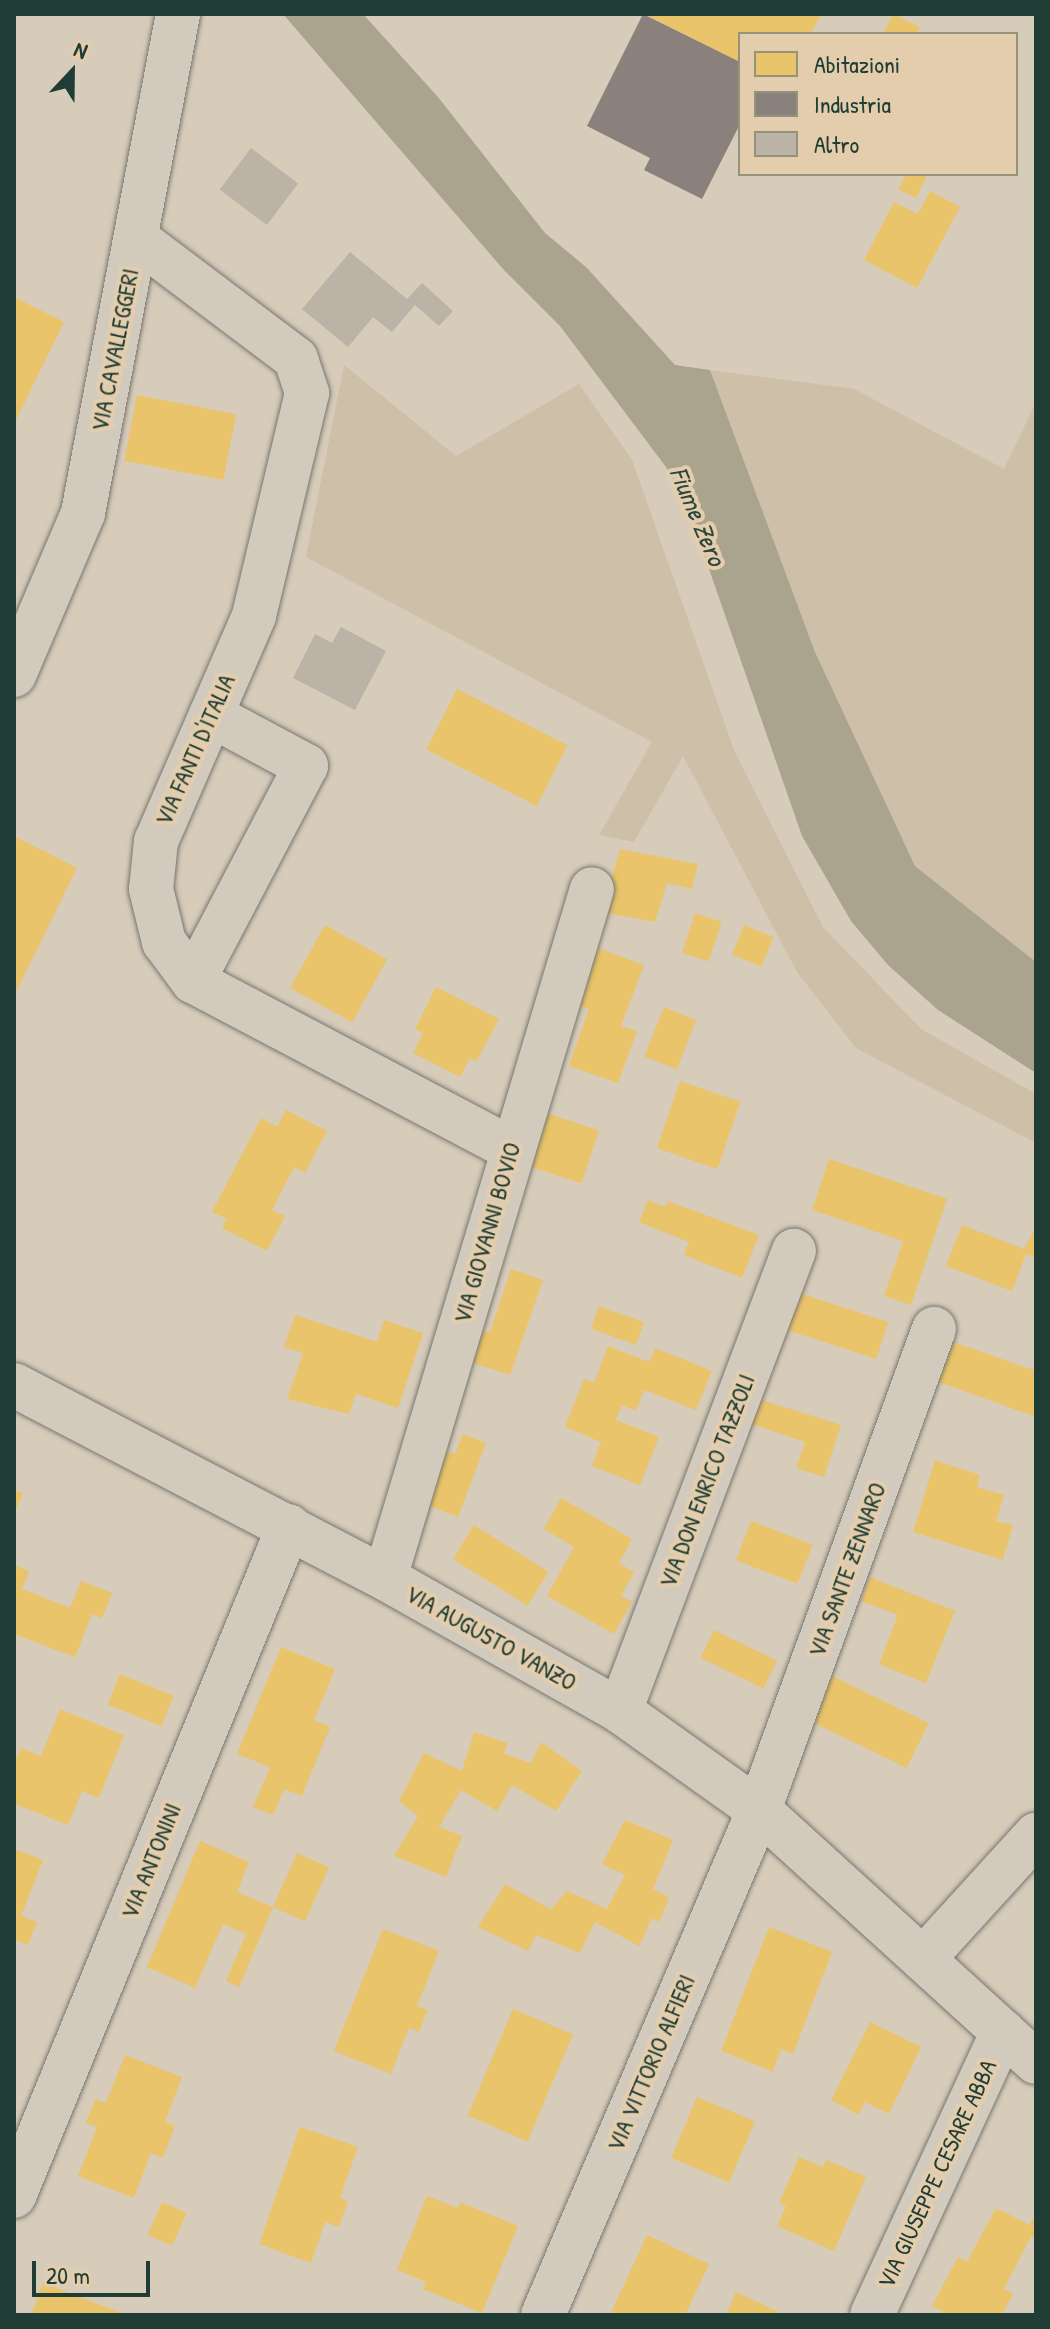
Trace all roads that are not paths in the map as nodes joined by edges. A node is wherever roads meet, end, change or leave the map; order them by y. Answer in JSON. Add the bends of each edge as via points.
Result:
{"nodes":[{"id":1,"x":178,"y":14,"type":"edge"},
{"id":2,"x":137,"y":239,"type":"junction"},
{"id":3,"x":14,"y":675,"type":"edge"},
{"id":4,"x":211,"y":715,"type":"junction"},
{"id":5,"x":592,"y":889,"type":"dead end"},
{"id":6,"x":193,"y":981,"type":"junction"},
{"id":7,"x":511,"y":1149,"type":"junction"},
{"id":8,"x":794,"y":1251,"type":"dead end"},
{"id":9,"x":934,"y":1329,"type":"dead end"},
{"id":10,"x":14,"y":1385,"type":"edge"},
{"id":11,"x":289,"y":1526,"type":"junction"},
{"id":12,"x":385,"y":1578,"type":"junction"},
{"id":13,"x":620,"y":1711,"type":"junction"},
{"id":14,"x":759,"y":1810,"type":"junction"},
{"id":15,"x":1036,"y":1835,"type":"edge"},
{"id":16,"x":923,"y":1959,"type":"junction"},
{"id":17,"x":1003,"y":2032,"type":"junction"},
{"id":18,"x":1036,"y":2062,"type":"edge"},
{"id":19,"x":14,"y":2196,"type":"edge"},
{"id":20,"x":543,"y":2315,"type":"edge"},
{"id":21,"x":872,"y":2315,"type":"edge"}],
"edges":[{"from":1,"to":2,"type":"street","name":"VIA CAVALLEGGERI"},
{"from":2,"to":3,"type":"street","name":"VIA CAVALLEGGERI","via":[[83,513]]},
{"from":2,"to":4,"type":"street","name":"VIA FANTI D'ITALIA","via":[[296,359],[307,393],[254,616]]},
{"from":4,"to":6,"type":"street","name":"VIA FANTI D'ITALIA","via":[[156,841],[151,889],[164,942]]},
{"from":4,"to":6,"type":"street","via":[[306,766]]},
{"from":5,"to":7,"type":"street","name":"VIA GIOVANNI BOVIO"},
{"from":6,"to":7,"type":"street","name":"VIA FANTI D'ITALIA"},
{"from":7,"to":12,"type":"street","name":"VIA GIOVANNI BOVIO"},
{"from":8,"to":13,"type":"street","name":"VIA DON ENRICO TAZZOLI"},
{"from":9,"to":14,"type":"street","name":"VIA SANTE ZENNARO"},
{"from":10,"to":11,"type":"street","name":"VIA AUGUSTO VANZO"},
{"from":11,"to":12,"type":"street","name":"VIA AUGUSTO VANZO"},
{"from":11,"to":19,"type":"street","name":"VIA ANTONINI"},
{"from":12,"to":13,"type":"street","name":"VIA AUGUSTO VANZO"},
{"from":13,"to":14,"type":"street","name":"VIA AUGUSTO VANZO"},
{"from":14,"to":16,"type":"street","name":"VIA AUGUSTO VANZO"},
{"from":14,"to":20,"type":"street","name":"VIA VITTORIO ALFIERI"},
{"from":15,"to":16,"type":"street"},
{"from":16,"to":17,"type":"street","name":"VIA AUGUSTO VANZO"},
{"from":17,"to":18,"type":"street","name":"VIA AUGUSTO VANZO"},
{"from":17,"to":21,"type":"street","name":"VIA GIUSEPPE CESARE ABBA"}]}
